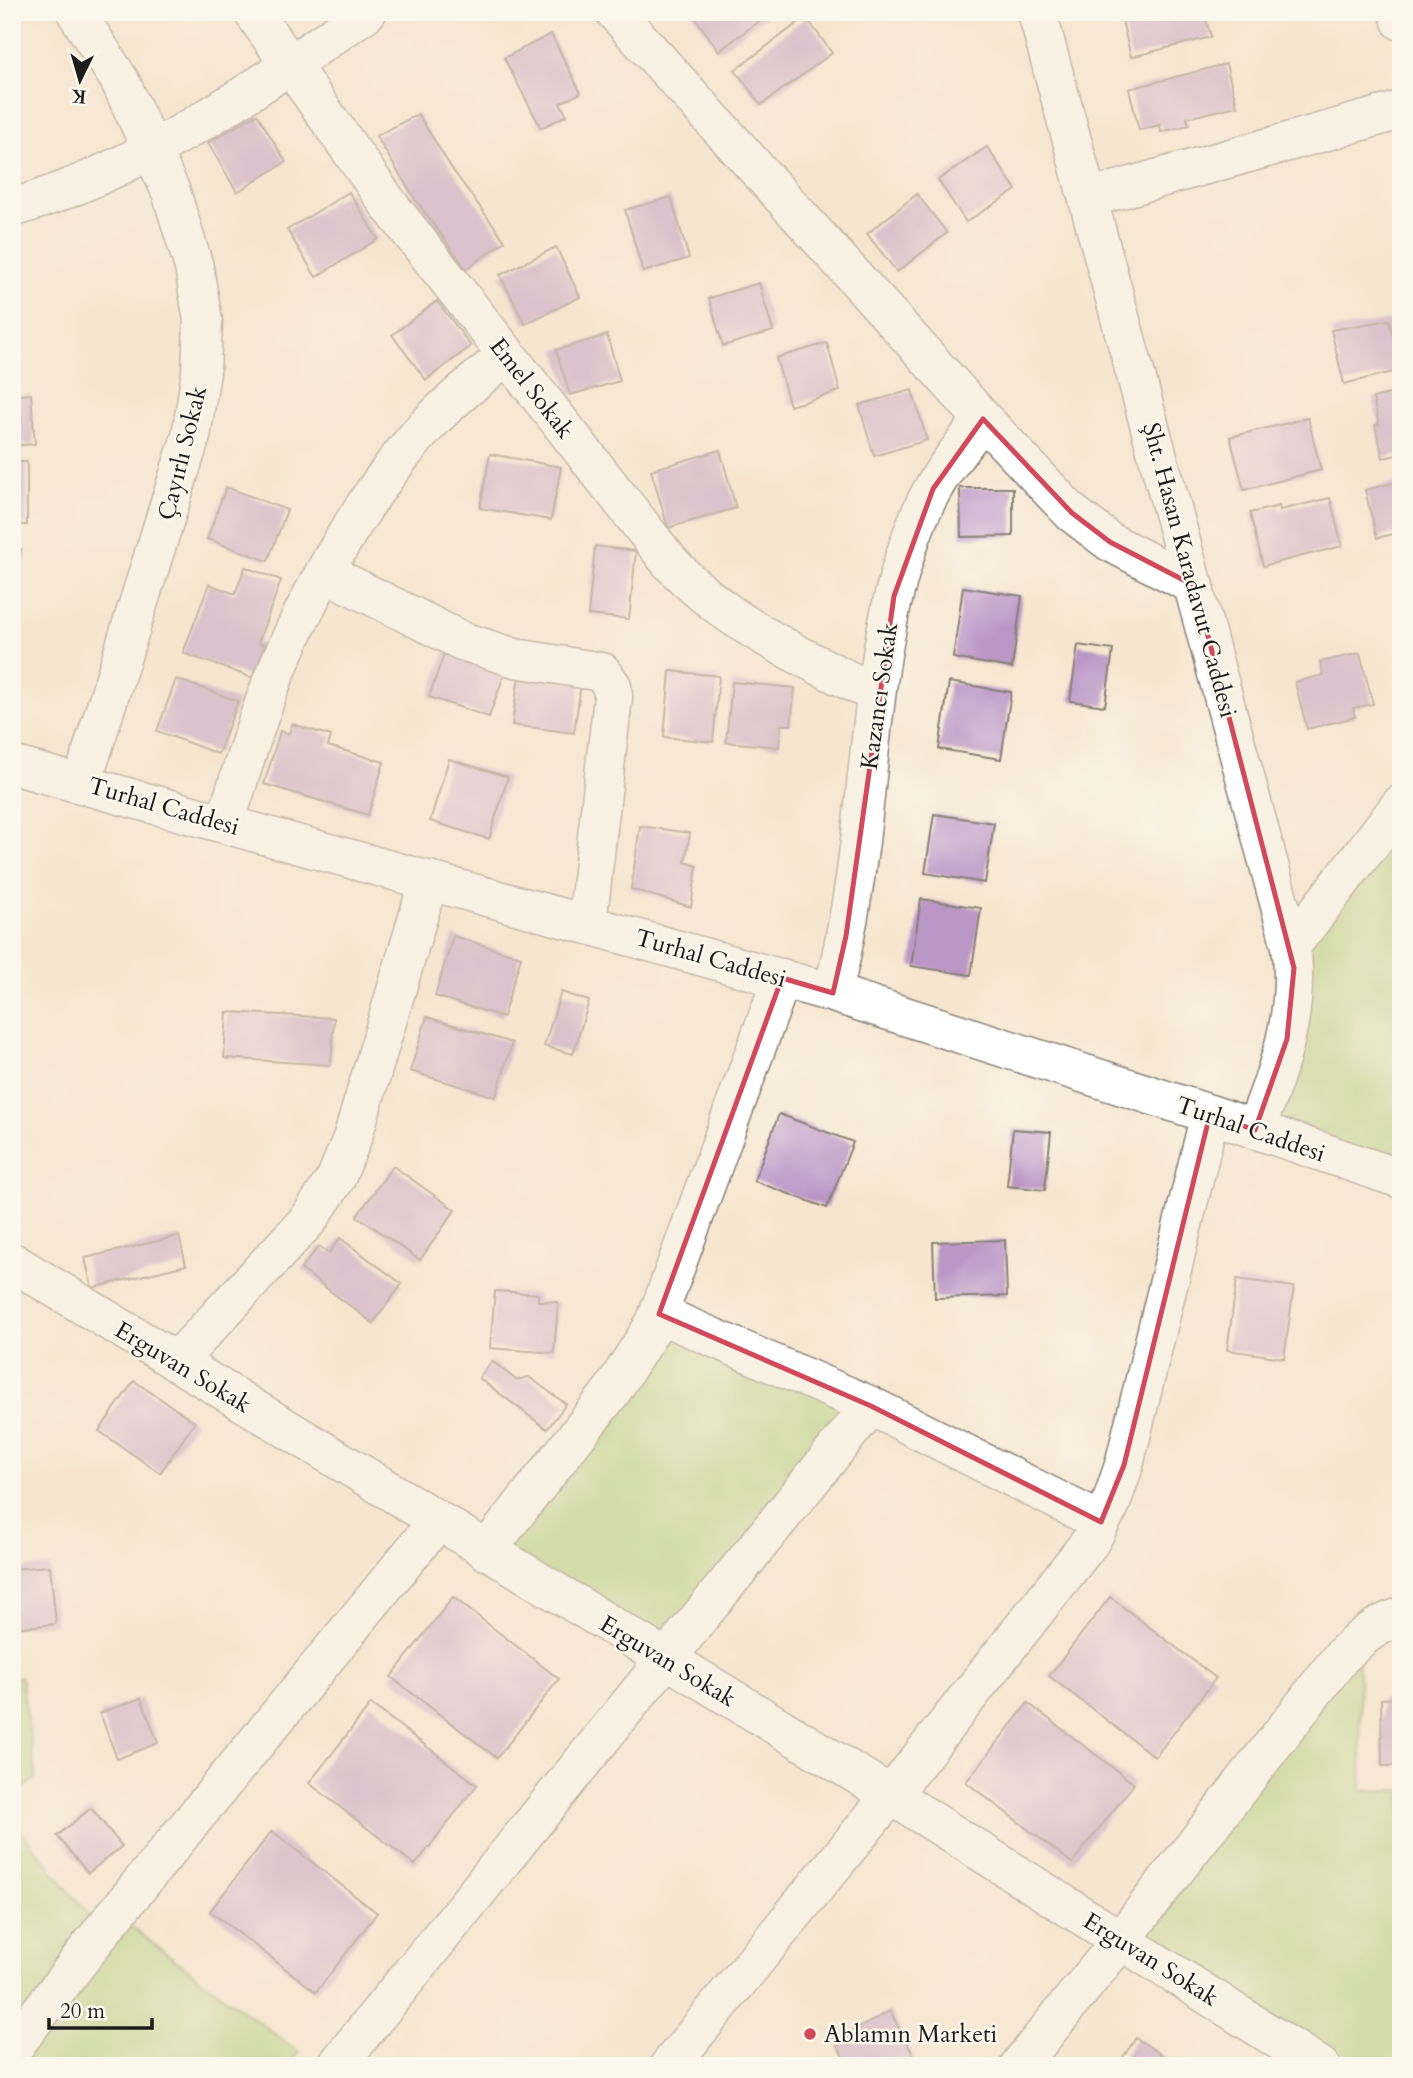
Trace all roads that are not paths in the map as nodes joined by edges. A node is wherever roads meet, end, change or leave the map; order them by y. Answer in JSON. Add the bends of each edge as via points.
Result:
{"nodes":[{"id":1,"x":76,"y":12,"type":"edge"},
{"id":2,"x":253,"y":12,"type":"edge"},
{"id":3,"x":367,"y":12,"type":"edge"},
{"id":4,"x":615,"y":12,"type":"edge"},
{"id":5,"x":1037,"y":12,"type":"edge"},
{"id":6,"x":1399,"y":12,"type":"edge"},
{"id":7,"x":1401,"y":22,"type":"edge"},
{"id":8,"x":292,"y":64,"type":"junction"},
{"id":9,"x":1401,"y":110,"type":"edge"},
{"id":10,"x":152,"y":149,"type":"junction"},
{"id":11,"x":1089,"y":198,"type":"junction"},
{"id":12,"x":12,"y":208,"type":"edge"},
{"id":13,"x":506,"y":356,"type":"junction"},
{"id":14,"x":983,"y":419,"type":"junction"},
{"id":15,"x":326,"y":573,"type":"junction"},
{"id":16,"x":1195,"y":586,"type":"junction"},
{"id":17,"x":876,"y":694,"type":"junction"},
{"id":18,"x":12,"y":765,"type":"edge"},
{"id":19,"x":82,"y":783,"type":"junction"},
{"id":20,"x":1401,"y":804,"type":"edge"},
{"id":21,"x":225,"y":824,"type":"junction"},
{"id":22,"x":429,"y":880,"type":"junction"},
{"id":23,"x":587,"y":924,"type":"junction"},
{"id":24,"x":1291,"y":946,"type":"junction"},
{"id":25,"x":782,"y":978,"type":"junction"},
{"id":26,"x":833,"y":993,"type":"junction"},
{"id":27,"x":1210,"y":1114,"type":"junction"},
{"id":28,"x":1255,"y":1130,"type":"junction"},
{"id":29,"x":1401,"y":1180,"type":"edge"},
{"id":30,"x":12,"y":1262,"type":"edge"},
{"id":31,"x":659,"y":1314,"type":"junction"},
{"id":32,"x":176,"y":1362,"type":"junction"},
{"id":33,"x":871,"y":1406,"type":"junction"},
{"id":34,"x":437,"y":1522,"type":"junction"},
{"id":35,"x":1101,"y":1522,"type":"junction"},
{"id":36,"x":486,"y":1552,"type":"junction"},
{"id":37,"x":1401,"y":1617,"type":"edge"},
{"id":38,"x":666,"y":1659,"type":"junction"},
{"id":39,"x":891,"y":1795,"type":"junction"},
{"id":40,"x":1121,"y":1940,"type":"junction"},
{"id":41,"x":12,"y":2049,"type":"edge"},
{"id":42,"x":336,"y":2066,"type":"edge"},
{"id":43,"x":669,"y":2066,"type":"edge"},
{"id":44,"x":1019,"y":2066,"type":"edge"},
{"id":45,"x":1320,"y":2066,"type":"edge"}],
"edges":[{"from":1,"to":10,"type":"street","name":"Çayırlı Sokak","via":[[120,81]]},
{"from":2,"to":8,"type":"street","name":"Emel Sokak"},
{"from":3,"to":8,"type":"street"},
{"from":4,"to":14,"type":"street"},
{"from":5,"to":11,"type":"street","name":"Şht. Hasan Karadavut Caddesi"},
{"from":6,"to":7,"type":"street"},
{"from":8,"to":10,"type":"street"},
{"from":8,"to":13,"type":"street","name":"Emel Sokak","via":[[390,206]]},
{"from":9,"to":11,"type":"street"},
{"from":10,"to":12,"type":"street","via":[[52,196]]},
{"from":10,"to":19,"type":"street","name":"Çayırlı Sokak","via":[[194,267],[203,321],[201,372],[180,476]]},
{"from":11,"to":16,"type":"street","name":"Şht. Hasan Karadavut Caddesi"},
{"from":13,"to":15,"type":"street","via":[[431,421],[375,492]]},
{"from":13,"to":17,"type":"street","name":"Emel Sokak","via":[[668,561],[696,589],[756,633]]},
{"from":14,"to":16,"type":"street","via":[[1072,513],[1110,542]]},
{"from":14,"to":17,"type":"street","name":"Kazancı Sokak","via":[[950,462],[919,517],[894,596]]},
{"from":15,"to":21,"type":"street","via":[[260,715]]},
{"from":15,"to":23,"type":"street","via":[[462,641],[515,658],[602,672],[609,679],[614,697]]},
{"from":16,"to":24,"type":"street","name":"Şht. Hasan Karadavut Caddesi"},
{"from":17,"to":26,"type":"street","name":"Kazancı Sokak","via":[[860,844]]},
{"from":18,"to":19,"type":"street","name":"Turhal Caddesi"},
{"from":19,"to":21,"type":"street","name":"Turhal Caddesi"},
{"from":20,"to":24,"type":"street"},
{"from":21,"to":22,"type":"street","name":"Turhal Caddesi"},
{"from":22,"to":23,"type":"street","name":"Turhal Caddesi"},
{"from":22,"to":32,"type":"street","via":[[337,1178],[309,1219]]},
{"from":23,"to":25,"type":"street","name":"Turhal Caddesi"},
{"from":24,"to":28,"type":"street","name":"Şht. Hasan Karadavut Caddesi","via":[[1292,1018]]},
{"from":25,"to":26,"type":"street","name":"Turhal Caddesi"},
{"from":25,"to":31,"type":"street"},
{"from":26,"to":27,"type":"street","name":"Turhal Caddesi"},
{"from":27,"to":28,"type":"street","name":"Turhal Caddesi"},
{"from":27,"to":35,"type":"street","via":[[1124,1465]]},
{"from":28,"to":29,"type":"street","name":"Turhal Caddesi"},
{"from":30,"to":32,"type":"street","name":"Erguvan Sokak"},
{"from":31,"to":33,"type":"street"},
{"from":31,"to":36,"type":"street","via":[[612,1391]]},
{"from":32,"to":34,"type":"street","name":"Erguvan Sokak"},
{"from":33,"to":35,"type":"street"},
{"from":33,"to":38,"type":"street"},
{"from":34,"to":36,"type":"street","name":"Erguvan Sokak"},
{"from":34,"to":41,"type":"street","via":[[101,1931]]},
{"from":35,"to":39,"type":"street","via":[[1054,1590]]},
{"from":36,"to":38,"type":"street","name":"Erguvan Sokak"},
{"from":37,"to":40,"type":"street","via":[[1363,1636],[1341,1657]]},
{"from":38,"to":39,"type":"street","name":"Erguvan Sokak"},
{"from":38,"to":42,"type":"street"},
{"from":39,"to":40,"type":"street","name":"Erguvan Sokak"},
{"from":39,"to":43,"type":"street"},
{"from":40,"to":44,"type":"street"},
{"from":40,"to":45,"type":"street","name":"Erguvan Sokak"}]}
